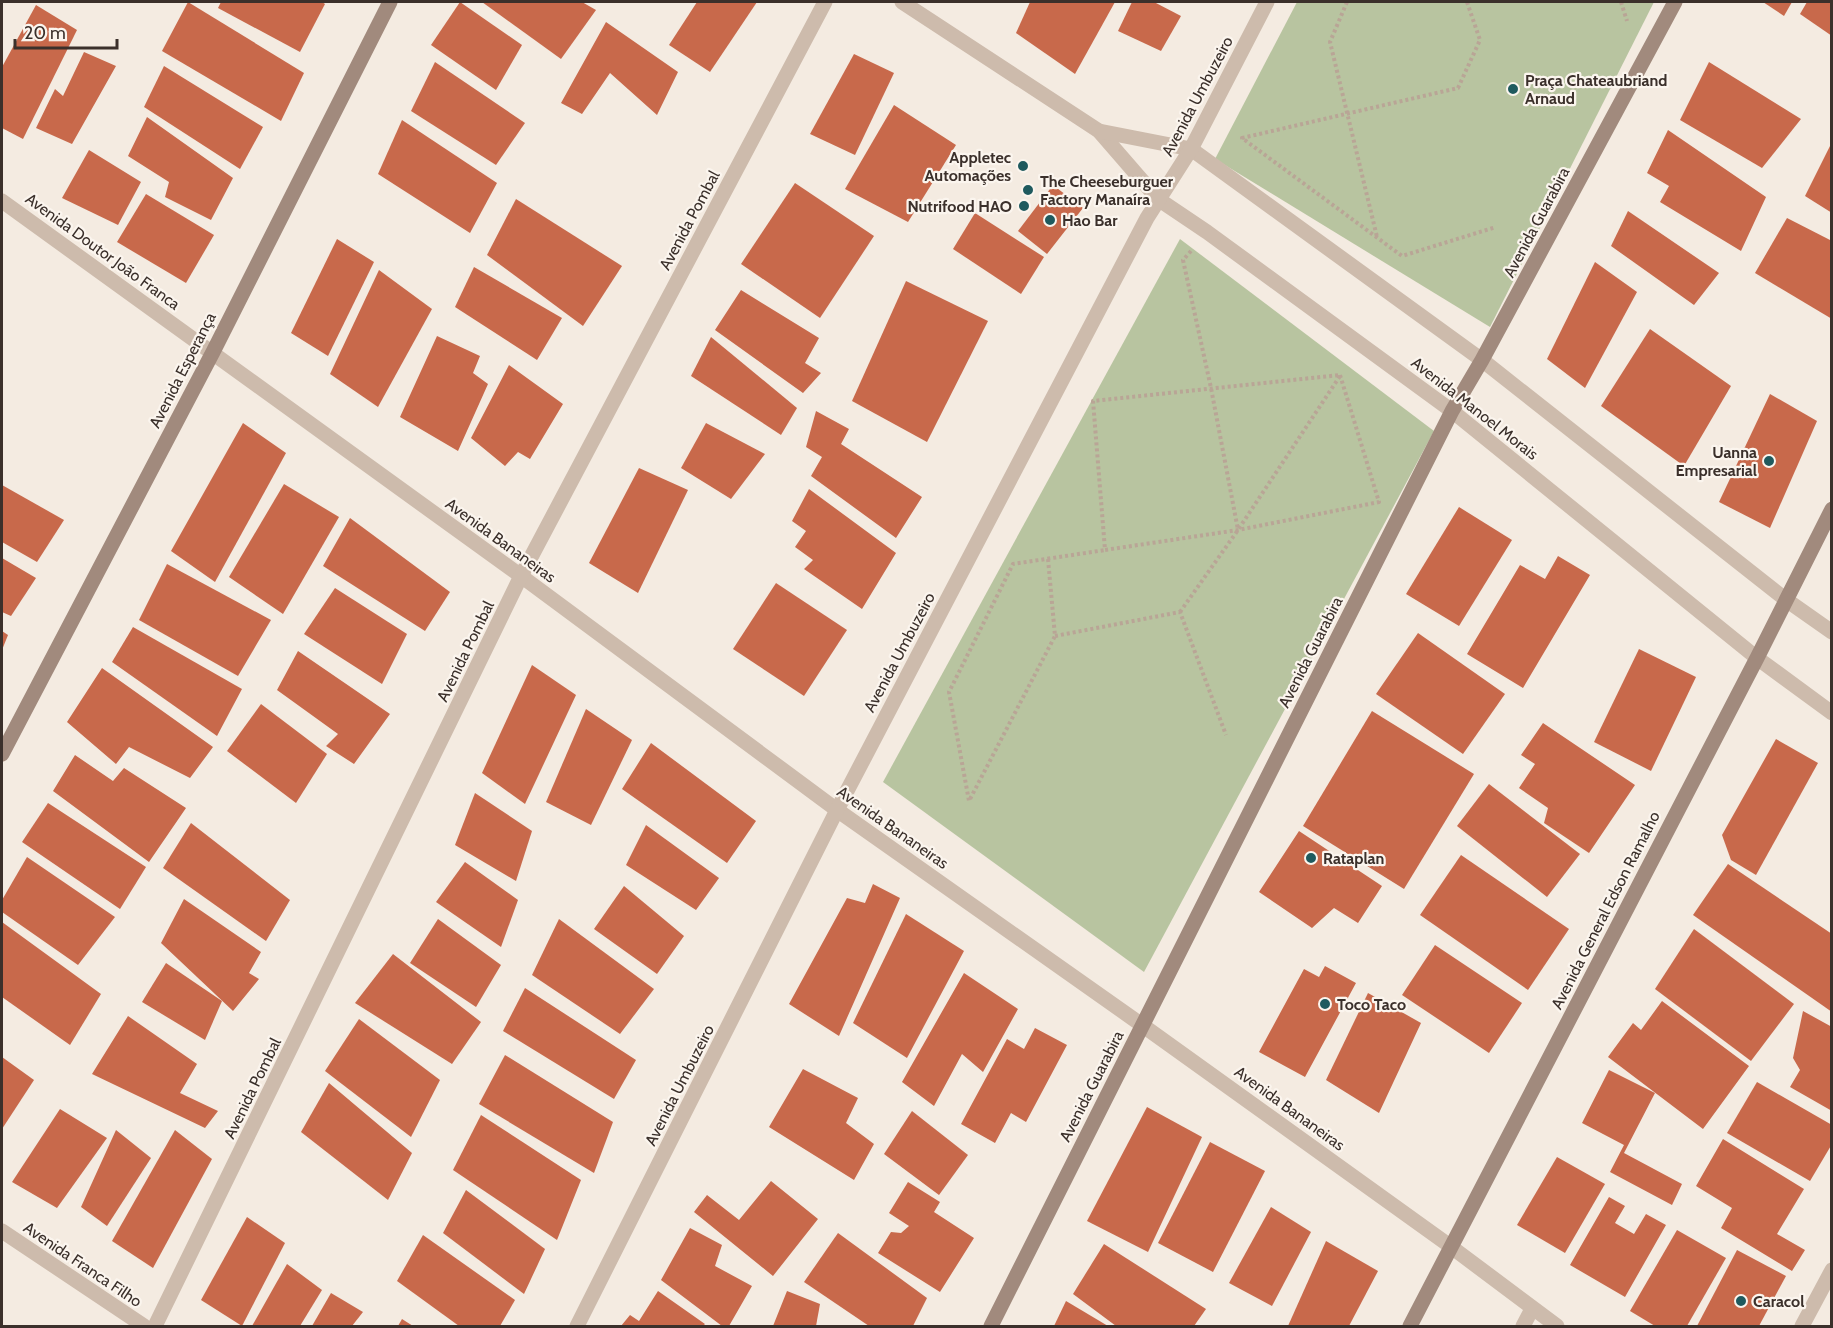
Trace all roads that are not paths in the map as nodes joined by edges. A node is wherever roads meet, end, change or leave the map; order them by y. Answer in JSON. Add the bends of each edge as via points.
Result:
{"nodes":[{"id":1,"x":390,"y":2,"type":"edge"},
{"id":2,"x":825,"y":2,"type":"edge"},
{"id":3,"x":902,"y":2,"type":"edge"},
{"id":4,"x":1267,"y":2,"type":"edge"},
{"id":5,"x":1675,"y":2,"type":"edge"},
{"id":6,"x":1099,"y":131,"type":"junction"},
{"id":7,"x":1191,"y":149,"type":"junction"},
{"id":8,"x":1158,"y":199,"type":"junction"},
{"id":9,"x":2,"y":201,"type":"edge"},
{"id":10,"x":213,"y":352,"type":"junction"},
{"id":11,"x":1482,"y":360,"type":"junction"},
{"id":12,"x":1452,"y":411,"type":"junction"},
{"id":13,"x":1832,"y":509,"type":"edge"},
{"id":14,"x":521,"y":576,"type":"junction"},
{"id":15,"x":1785,"y":599,"type":"junction"},
{"id":16,"x":1832,"y":632,"type":"edge"},
{"id":17,"x":1757,"y":658,"type":"junction"},
{"id":18,"x":1832,"y":713,"type":"edge"},
{"id":19,"x":2,"y":754,"type":"edge"},
{"id":20,"x":837,"y":810,"type":"junction"},
{"id":21,"x":1142,"y":1025,"type":"junction"},
{"id":22,"x":2,"y":1232,"type":"edge"},
{"id":23,"x":1450,"y":1246,"type":"junction"},
{"id":24,"x":1832,"y":1270,"type":"edge"},
{"id":25,"x":1532,"y":1309,"type":"junction"},
{"id":26,"x":144,"y":1326,"type":"edge"},
{"id":27,"x":155,"y":1326,"type":"edge"},
{"id":28,"x":577,"y":1326,"type":"edge"},
{"id":29,"x":991,"y":1326,"type":"edge"},
{"id":30,"x":1410,"y":1326,"type":"edge"},
{"id":31,"x":1523,"y":1326,"type":"edge"},
{"id":32,"x":1557,"y":1326,"type":"edge"},
{"id":33,"x":1802,"y":1326,"type":"edge"}],
"edges":[{"from":1,"to":10,"type":"main road","name":"Avenida Esperança"},
{"from":2,"to":14,"type":"street","name":"Avenida Pombal"},
{"from":3,"to":6,"type":"street","name":"Avenida Manoel Morais"},
{"from":4,"to":7,"type":"street","name":"Avenida Umbuzeiro"},
{"from":5,"to":11,"type":"main road","name":"Avenida Guarabira"},
{"from":6,"to":7,"type":"street","name":"Avenida Manoel Morais"},
{"from":6,"to":8,"type":"street","name":"Avenida Manoel Morais"},
{"from":7,"to":8,"type":"street","name":"Avenida Umbuzeiro"},
{"from":7,"to":11,"type":"street","name":"Avenida Manoel Morais"},
{"from":8,"to":12,"type":"street","name":"Avenida Manoel Morais"},
{"from":8,"to":20,"type":"street","name":"Avenida Umbuzeiro"},
{"from":9,"to":10,"type":"street","name":"Avenida Doutor João Franca"},
{"from":10,"to":14,"type":"street","name":"Avenida Bananeiras"},
{"from":10,"to":19,"type":"main road","name":"Avenida Esperança"},
{"from":11,"to":12,"type":"main road","name":"Avenida Guarabira"},
{"from":11,"to":15,"type":"street","name":"Avenida Manoel Morais"},
{"from":12,"to":17,"type":"street","name":"Avenida Manoel Morais"},
{"from":12,"to":21,"type":"main road","name":"Avenida Guarabira"},
{"from":13,"to":15,"type":"main road","name":"Avenida General Edson Ramalho"},
{"from":14,"to":20,"type":"street","name":"Avenida Bananeiras"},
{"from":14,"to":27,"type":"street","name":"Avenida Pombal"},
{"from":15,"to":16,"type":"street","name":"Avenida Manoel Morais"},
{"from":15,"to":17,"type":"main road","name":"Avenida General Edson Ramalho"},
{"from":17,"to":18,"type":"street","name":"Avenida Manoel Morais"},
{"from":17,"to":23,"type":"main road","name":"Avenida General Edson Ramalho"},
{"from":20,"to":21,"type":"street","name":"Avenida Bananeiras"},
{"from":20,"to":28,"type":"street","name":"Avenida Umbuzeiro"},
{"from":21,"to":23,"type":"street","name":"Avenida Bananeiras"},
{"from":21,"to":29,"type":"main road","name":"Avenida Guarabira"},
{"from":22,"to":26,"type":"street","name":"Avenida Franca Filho"},
{"from":23,"to":25,"type":"street","name":"Avenida Bananeiras"},
{"from":23,"to":30,"type":"main road","name":"Avenida General Edson Ramalho"},
{"from":24,"to":33,"type":"street"},
{"from":25,"to":31,"type":"street"},
{"from":25,"to":32,"type":"street","name":"Avenida Bananeiras"}]}
